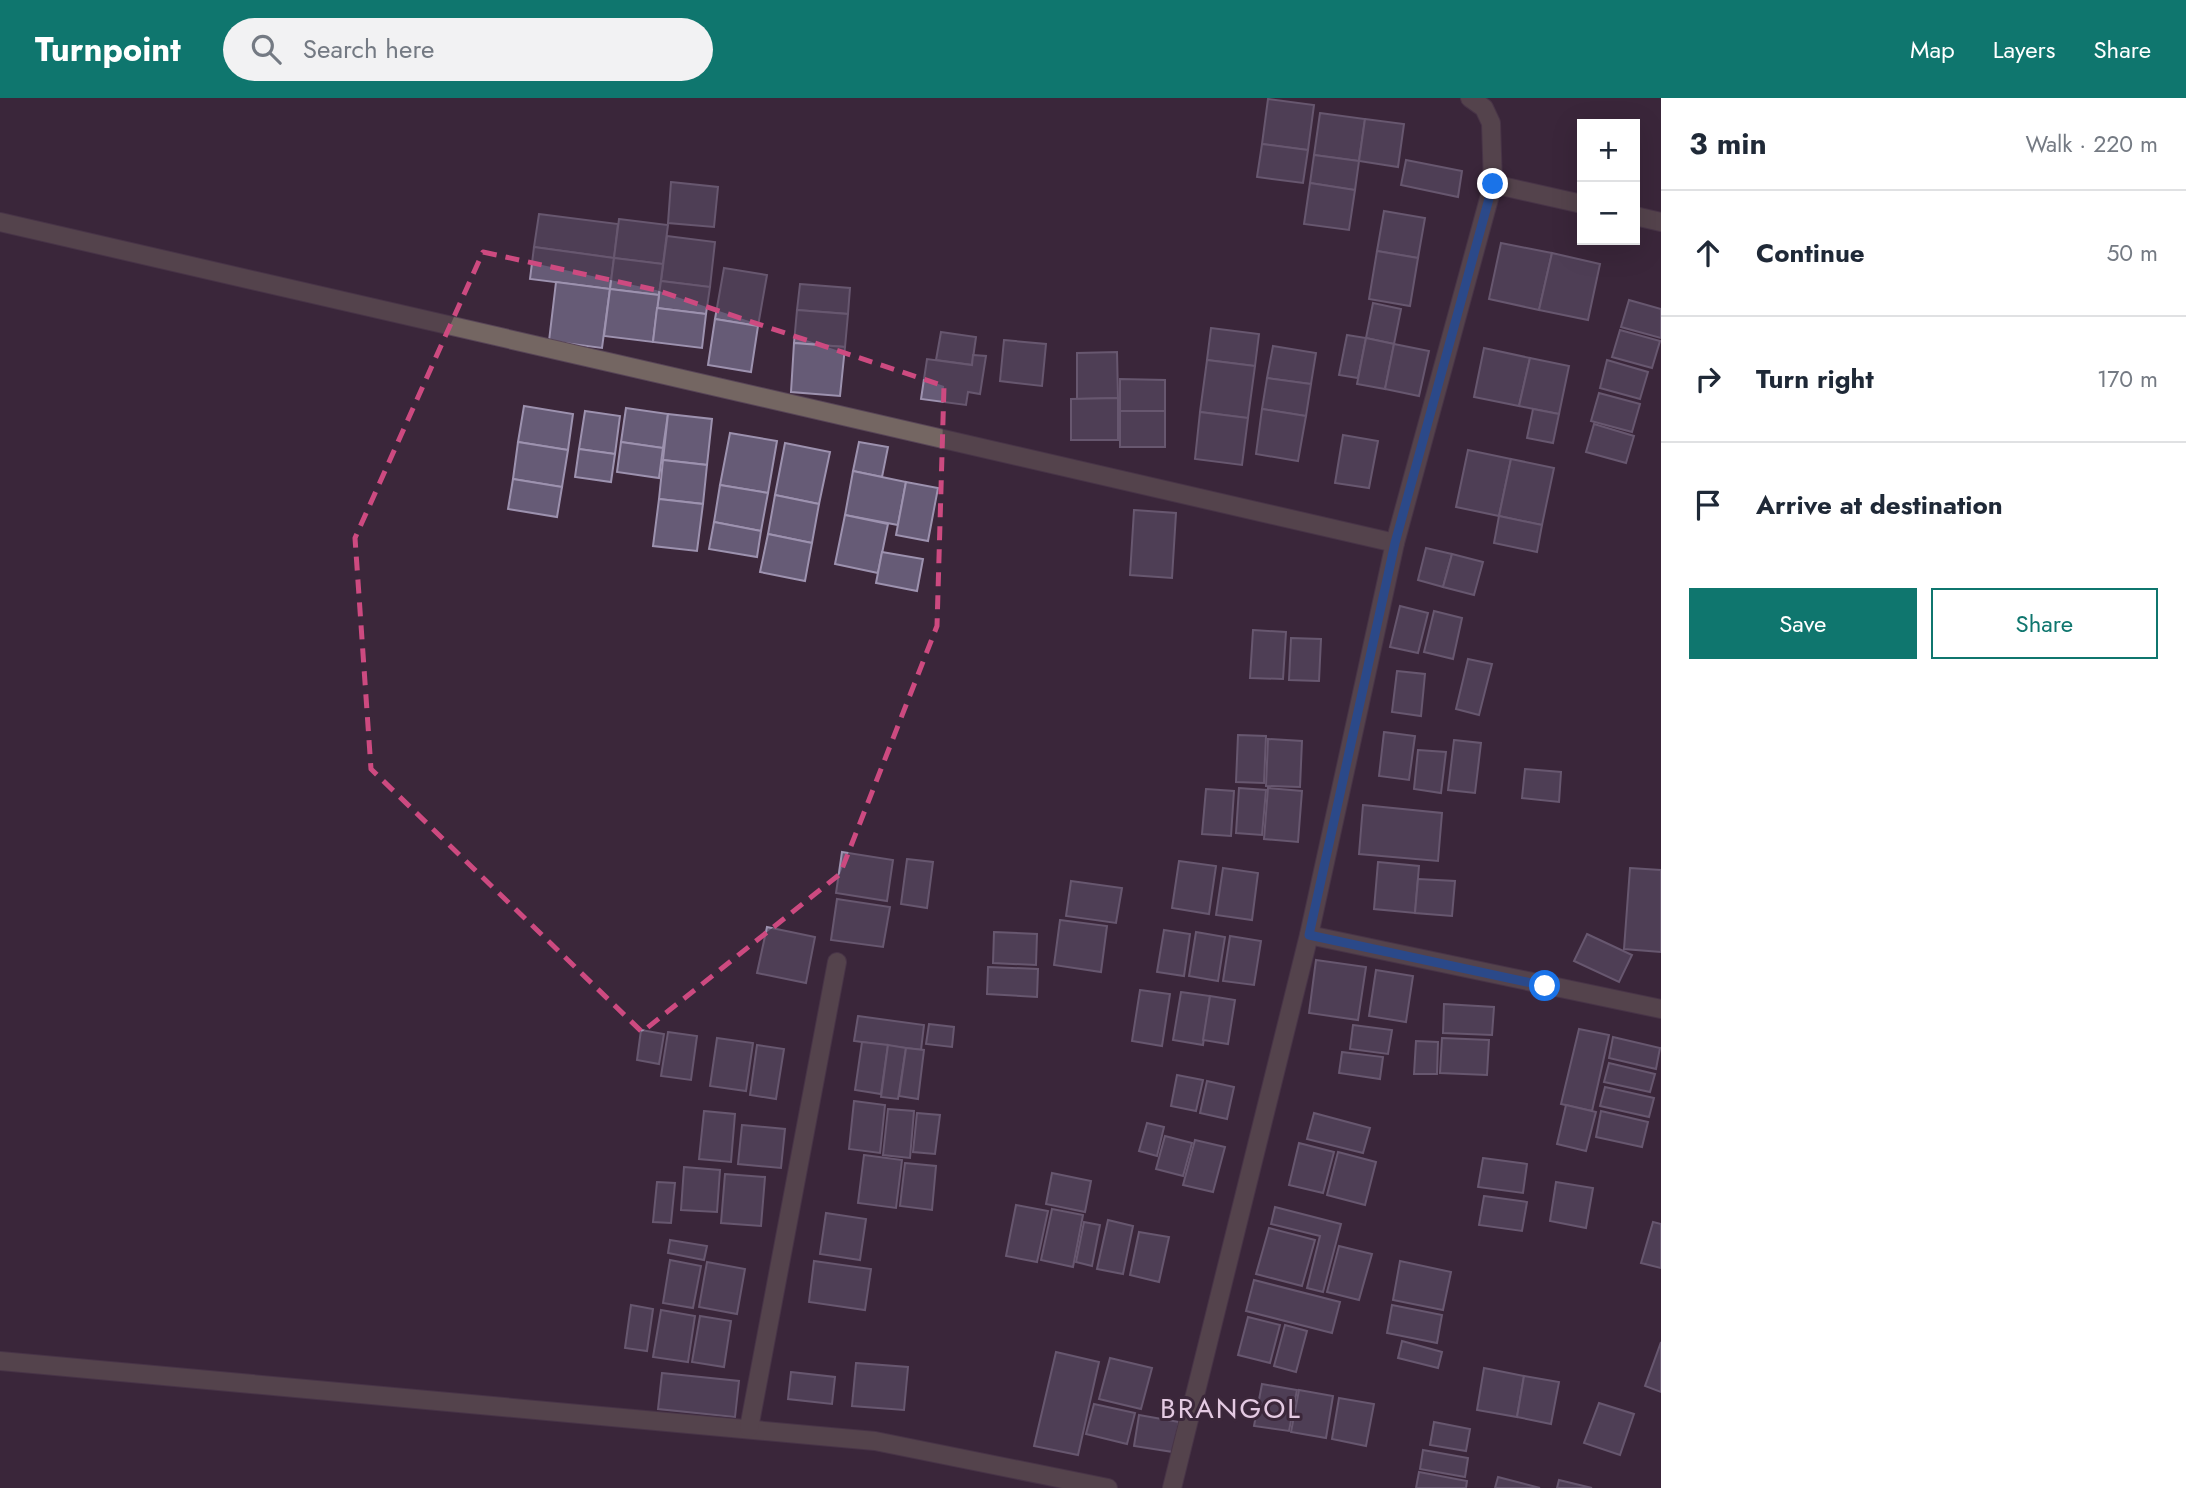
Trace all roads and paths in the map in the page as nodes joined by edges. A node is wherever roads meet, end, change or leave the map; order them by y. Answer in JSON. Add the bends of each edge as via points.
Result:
{"nodes":[{"id":1,"x":1470,"y":98,"type":"edge"},
{"id":2,"x":1493,"y":184,"type":"junction"},
{"id":3,"x":1577,"y":203,"type":"edge"},
{"id":4,"x":1640,"y":217,"type":"edge"},
{"id":5,"x":0,"y":222,"type":"edge"},
{"id":6,"x":1661,"y":222,"type":"edge"},
{"id":7,"x":1395,"y":543,"type":"junction"},
{"id":8,"x":1309,"y":935,"type":"junction"},
{"id":9,"x":837,"y":962,"type":"dead end"},
{"id":10,"x":1661,"y":1009,"type":"edge"},
{"id":11,"x":0,"y":1362,"type":"edge"},
{"id":12,"x":749,"y":1428,"type":"junction"},
{"id":13,"x":1108,"y":1488,"type":"edge"},
{"id":14,"x":1172,"y":1488,"type":"edge"}],
"edges":[{"from":1,"to":2,"type":"street","via":[[1484,108],[1491,123]]},
{"from":2,"to":3,"type":"street"},
{"from":2,"to":7,"type":"street"},
{"from":4,"to":6,"type":"street"},
{"from":5,"to":7,"type":"street"},
{"from":7,"to":8,"type":"street"},
{"from":8,"to":10,"type":"street"},
{"from":8,"to":14,"type":"street"},
{"from":9,"to":12,"type":"street"},
{"from":11,"to":12,"type":"street"},
{"from":12,"to":13,"type":"street","via":[[875,1441]]}]}
